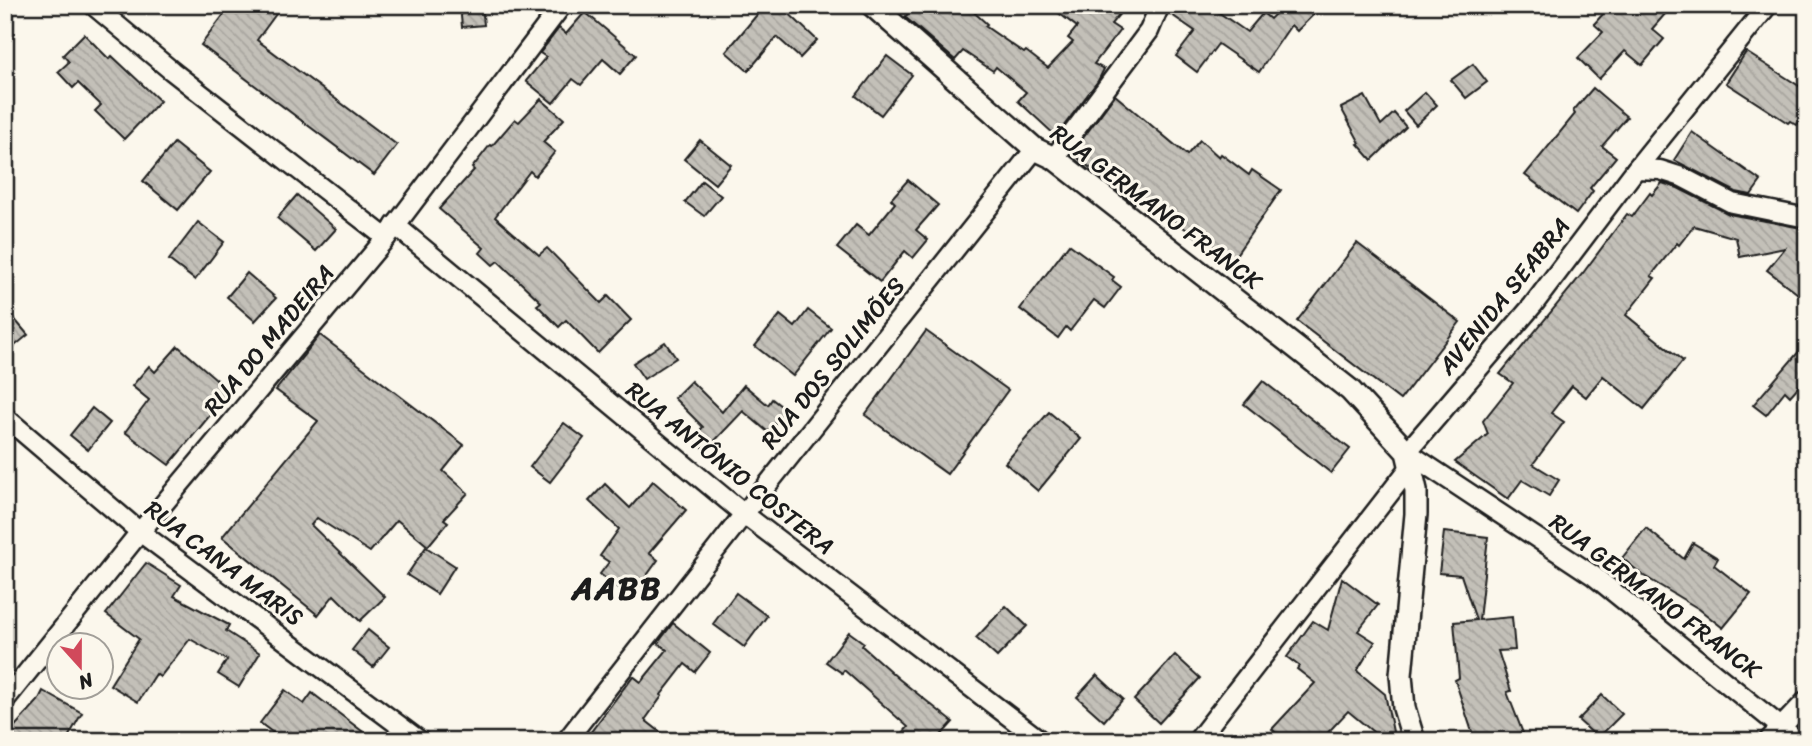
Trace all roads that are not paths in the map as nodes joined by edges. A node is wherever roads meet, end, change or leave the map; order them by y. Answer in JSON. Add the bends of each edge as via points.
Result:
{"nodes":[{"id":1,"x":93,"y":5,"type":"edge"},
{"id":2,"x":562,"y":5,"type":"edge"},
{"id":3,"x":872,"y":5,"type":"edge"},
{"id":4,"x":1160,"y":5,"type":"edge"},
{"id":5,"x":1768,"y":5,"type":"edge"},
{"id":6,"x":1044,"y":153,"type":"junction"},
{"id":7,"x":1636,"y":169,"type":"junction"},
{"id":8,"x":1807,"y":218,"type":"edge"},
{"id":9,"x":391,"y":232,"type":"junction"},
{"id":10,"x":5,"y":416,"type":"edge"},
{"id":11,"x":1409,"y":459,"type":"junction"},
{"id":12,"x":744,"y":514,"type":"junction"},
{"id":13,"x":140,"y":532,"type":"junction"},
{"id":14,"x":5,"y":700,"type":"edge"},
{"id":15,"x":1807,"y":700,"type":"edge"},
{"id":16,"x":1781,"y":727,"type":"junction"},
{"id":17,"x":421,"y":741,"type":"edge"},
{"id":18,"x":566,"y":741,"type":"edge"},
{"id":19,"x":1041,"y":741,"type":"edge"},
{"id":20,"x":1197,"y":741,"type":"edge"},
{"id":21,"x":1414,"y":741,"type":"edge"},
{"id":22,"x":1768,"y":741,"type":"edge"},
{"id":23,"x":1798,"y":741,"type":"edge"}],
"edges":[{"from":1,"to":9,"type":"street","name":"RUA ANTÔNIO COSTERA","via":[[172,71]]},
{"from":2,"to":9,"type":"street","name":"RUA DO MADEIRA"},
{"from":3,"to":6,"type":"street","name":"RUA GERMANO FRANCK"},
{"from":4,"to":6,"type":"street","name":"RUA DOS SOLIMÕES","via":[[1149,30]]},
{"from":5,"to":7,"type":"street","name":"AVENIDA SEABRA"},
{"from":6,"to":11,"type":"street","name":"RUA GERMANO FRANCK","via":[[1350,390]]},
{"from":6,"to":12,"type":"street","name":"RUA DOS SOLIMÕES"},
{"from":7,"to":8,"type":"street","via":[[1682,177],[1732,203]]},
{"from":7,"to":11,"type":"street","name":"AVENIDA SEABRA"},
{"from":9,"to":12,"type":"street","name":"RUA ANTÔNIO COSTERA"},
{"from":9,"to":13,"type":"street","name":"RUA DO MADEIRA"},
{"from":10,"to":13,"type":"street","name":"RUA CANA MARIS"},
{"from":11,"to":16,"type":"street","name":"RUA GERMANO FRANCK","via":[[1594,576]]},
{"from":11,"to":20,"type":"street","name":"AVENIDA SEABRA"},
{"from":11,"to":21,"type":"street","via":[[1416,514],[1401,675]]},
{"from":12,"to":18,"type":"street","name":"RUA DOS SOLIMÕES"},
{"from":12,"to":19,"type":"street","name":"RUA ANTÔNIO COSTERA"},
{"from":13,"to":14,"type":"street","name":"RUA DO MADEIRA"},
{"from":13,"to":17,"type":"street","name":"RUA CANA MARIS"},
{"from":15,"to":16,"type":"street"},
{"from":16,"to":22,"type":"street"},
{"from":16,"to":23,"type":"street","name":"RUA GERMANO FRANCK"}]}
